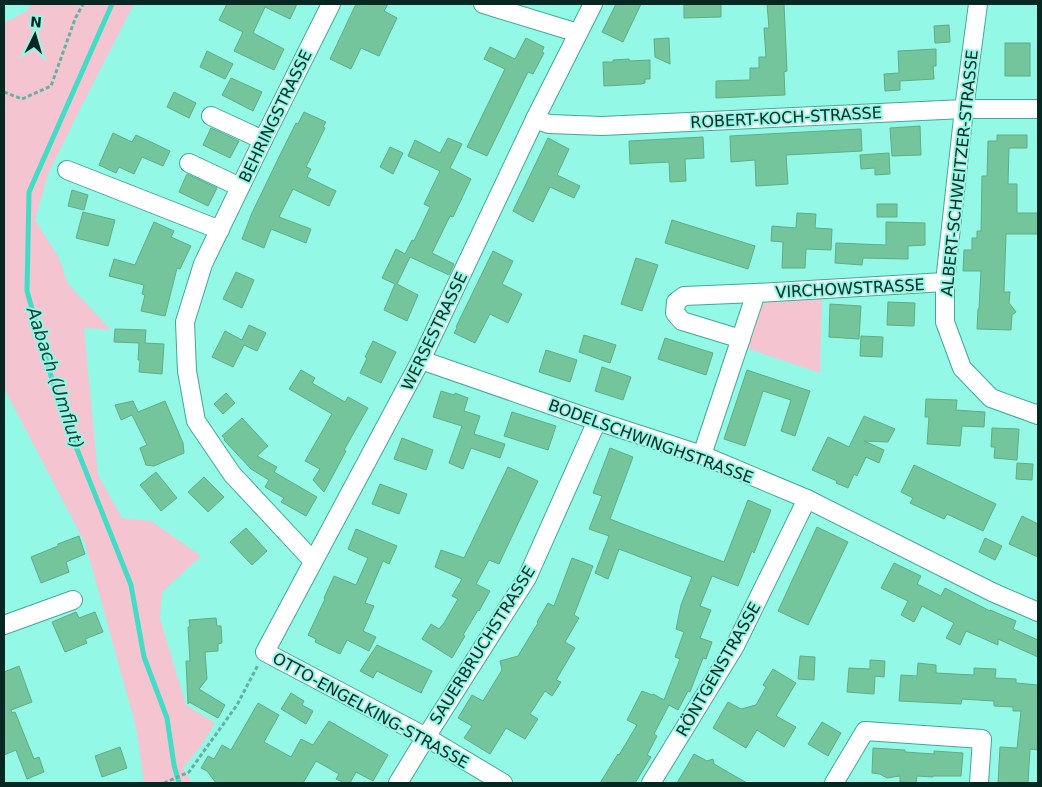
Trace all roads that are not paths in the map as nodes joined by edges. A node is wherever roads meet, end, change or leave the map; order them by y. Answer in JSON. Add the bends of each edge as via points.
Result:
{"nodes":[{"id":1,"x":330,"y":4,"type":"edge"},
{"id":2,"x":483,"y":4,"type":"edge"},
{"id":3,"x":592,"y":4,"type":"edge"},
{"id":4,"x":978,"y":4,"type":"edge"},
{"id":5,"x":578,"y":33,"type":"junction"},
{"id":6,"x":1038,"y":109,"type":"edge"},
{"id":7,"x":964,"y":110,"type":"junction"},
{"id":8,"x":211,"y":116,"type":"dead end"},
{"id":9,"x":535,"y":119,"type":"junction"},
{"id":10,"x":263,"y":140,"type":"junction"},
{"id":11,"x":189,"y":163,"type":"dead end"},
{"id":12,"x":67,"y":170,"type":"dead end"},
{"id":13,"x":240,"y":187,"type":"junction"},
{"id":14,"x":220,"y":230,"type":"junction"},
{"id":15,"x":945,"y":282,"type":"junction"},
{"id":16,"x":756,"y":293,"type":"junction"},
{"id":17,"x":741,"y":339,"type":"junction"},
{"id":18,"x":421,"y":360,"type":"junction"},
{"id":19,"x":1038,"y":415,"type":"edge"},
{"id":20,"x":597,"y":421,"type":"junction"},
{"id":21,"x":702,"y":455,"type":"junction"},
{"id":22,"x":807,"y":499,"type":"junction"},
{"id":23,"x":313,"y":561,"type":"junction"},
{"id":24,"x":73,"y":600,"type":"dead end"},
{"id":25,"x":1038,"y":612,"type":"edge"},
{"id":26,"x":4,"y":625,"type":"edge"},
{"id":27,"x":265,"y":652,"type":"joint"},
{"id":28,"x":426,"y":737,"type":"junction"},
{"id":29,"x":398,"y":783,"type":"edge"},
{"id":30,"x":502,"y":783,"type":"edge"},
{"id":31,"x":651,"y":783,"type":"edge"},
{"id":32,"x":834,"y":783,"type":"edge"},
{"id":33,"x":979,"y":783,"type":"edge"}],
"edges":[{"from":1,"to":10,"type":"street","name":"BEHRINGSTRASSE"},
{"from":2,"to":5,"type":"street"},
{"from":3,"to":5,"type":"street","name":"WERSESTRASSE"},
{"from":4,"to":7,"type":"street","name":"ALBERT-SCHWEITZER-STRASSE"},
{"from":5,"to":9,"type":"street","name":"WERSESTRASSE"},
{"from":6,"to":7,"type":"street","name":"ROBERT-KOCH-STRASSE"},
{"from":7,"to":9,"type":"street","name":"ROBERT-KOCH-STRASSE","via":[[602,126],[549,124]]},
{"from":7,"to":15,"type":"street","name":"ALBERT-SCHWEITZER-STRASSE"},
{"from":8,"to":10,"type":"street"},
{"from":9,"to":18,"type":"street","name":"WERSESTRASSE"},
{"from":10,"to":13,"type":"street","name":"BEHRINGSTRASSE"},
{"from":11,"to":13,"type":"street"},
{"from":12,"to":14,"type":"street"},
{"from":13,"to":14,"type":"street","name":"BEHRINGSTRASSE"},
{"from":14,"to":23,"type":"street","name":"BEHRINGSTRASSE","via":[[203,264],[185,322],[187,371],[196,421],[232,474]]},
{"from":15,"to":16,"type":"street","name":"VIRCHOWSTRASSE"},
{"from":15,"to":19,"type":"street","name":"ALBERT-SCHWEITZER-STRASSE","via":[[945,322],[962,368],[991,398]]},
{"from":16,"to":17,"type":"street","name":"VIRCHOWSTRASSE"},
{"from":16,"to":17,"type":"street","name":"VIRCHOWSTRASSE","via":[[684,296],[676,302],[675,313],[682,321]]},
{"from":17,"to":21,"type":"street","name":"VIRCHOWSTRASSE"},
{"from":18,"to":20,"type":"street","name":"BODELSCHWINGHSTRASSE"},
{"from":18,"to":23,"type":"street","name":"WERSESTRASSE"},
{"from":20,"to":21,"type":"street","name":"BODELSCHWINGHSTRASSE"},
{"from":20,"to":28,"type":"street","name":"SAUERBRUCHSTRASSE","via":[[526,578]]},
{"from":21,"to":22,"type":"street","name":"BODELSCHWINGHSTRASSE"},
{"from":22,"to":25,"type":"street","name":"BODELSCHWINGHSTRASSE"},
{"from":22,"to":31,"type":"street","name":"RÖNTGENSTRASSE","via":[[735,646]]},
{"from":23,"to":27,"type":"street","name":"WERSESTRASSE"},
{"from":24,"to":26,"type":"street"},
{"from":27,"to":28,"type":"street","name":"OTTO-ENGELKING-STRASSE"},
{"from":28,"to":29,"type":"street","name":"SAUERBRUCHSTRASSE"},
{"from":28,"to":30,"type":"street","name":"OTTO-ENGELKING-STRASSE"},
{"from":32,"to":33,"type":"street","via":[[864,731],[982,739]]}]}
